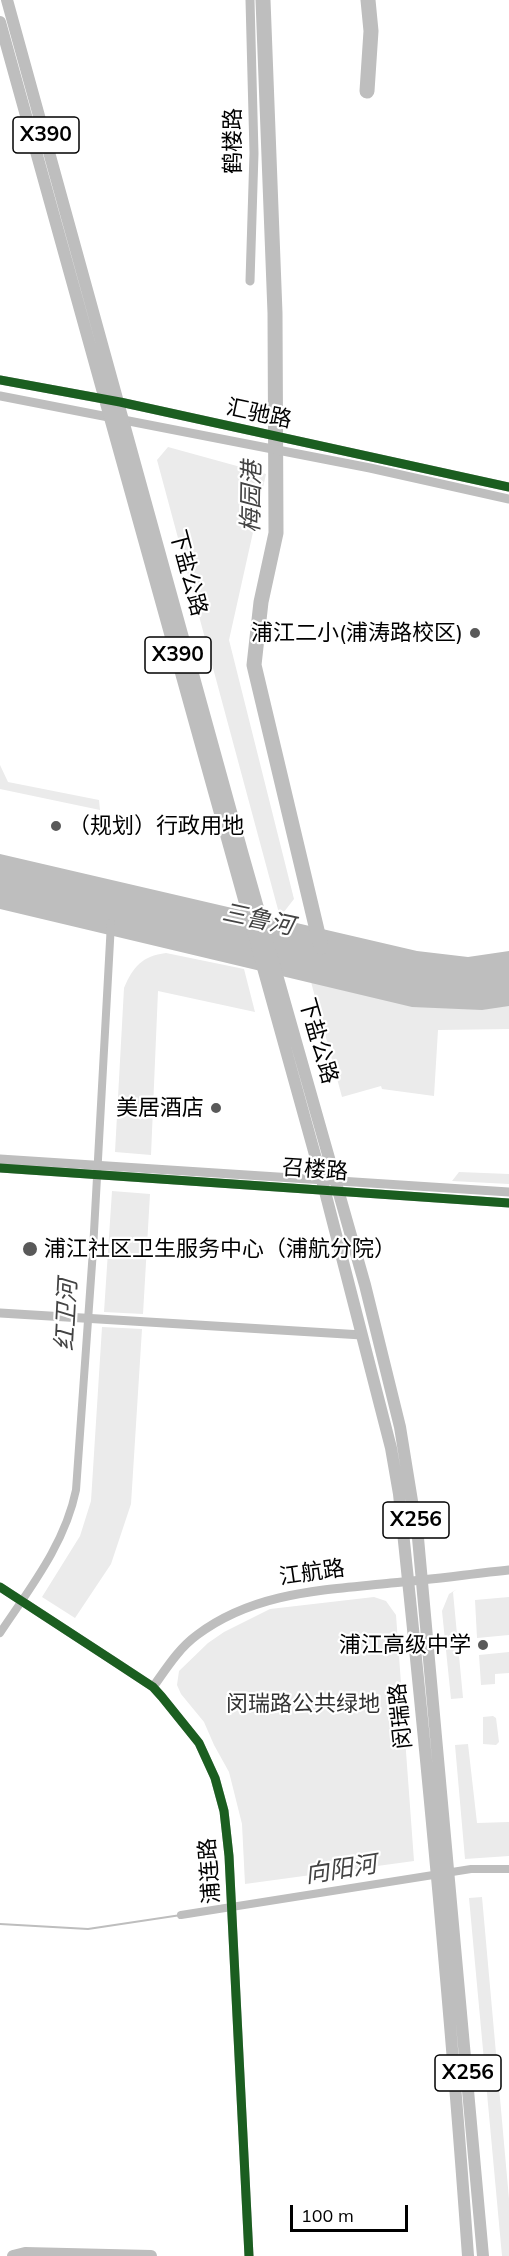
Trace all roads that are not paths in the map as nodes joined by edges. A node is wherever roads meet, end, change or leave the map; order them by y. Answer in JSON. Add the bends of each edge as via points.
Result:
{"nodes":[{"id":1,"x":7,"y":0,"type":"edge"},
{"id":2,"x":250,"y":0,"type":"edge"},
{"id":3,"x":0,"y":22,"type":"edge"},
{"id":4,"x":250,"y":281,"type":"dead end"},
{"id":5,"x":0,"y":380,"type":"edge"},
{"id":6,"x":0,"y":396,"type":"edge"},
{"id":7,"x":106,"y":400,"type":"junction"},
{"id":8,"x":120,"y":402,"type":"junction"},
{"id":9,"x":110,"y":419,"type":"junction"},
{"id":10,"x":125,"y":422,"type":"junction"},
{"id":11,"x":509,"y":487,"type":"edge"},
{"id":12,"x":509,"y":499,"type":"edge"},
{"id":13,"x":253,"y":912,"type":"junction"},
{"id":14,"x":0,"y":1159,"type":"edge"},
{"id":15,"x":0,"y":1168,"type":"edge"},
{"id":16,"x":75,"y":1168,"type":"junction"},
{"id":17,"x":323,"y":1185,"type":"junction"},
{"id":18,"x":337,"y":1186,"type":"junction"},
{"id":19,"x":509,"y":1192,"type":"edge"},
{"id":20,"x":509,"y":1203,"type":"edge"},
{"id":21,"x":0,"y":1313,"type":"edge"},
{"id":22,"x":362,"y":1335,"type":"junction"},
{"id":23,"x":509,"y":1570,"type":"edge"},
{"id":24,"x":422,"y":1579,"type":"junction"},
{"id":25,"x":408,"y":1582,"type":"junction"},
{"id":26,"x":2,"y":1589,"type":"edge"},
{"id":27,"x":153,"y":1687,"type":"junction"},
{"id":28,"x":442,"y":1856,"type":"junction"},
{"id":29,"x":445,"y":1891,"type":"junction"},
{"id":30,"x":13,"y":2256,"type":"edge"},
{"id":31,"x":151,"y":2256,"type":"edge"},
{"id":32,"x":249,"y":2256,"type":"edge"},
{"id":33,"x":468,"y":2256,"type":"edge"},
{"id":34,"x":483,"y":2256,"type":"edge"}],
"edges":[{"from":1,"to":8,"type":"main road","name":"下盐公路","number":"X390"},
{"from":2,"to":4,"type":"street","name":"鹤楼路","via":[[254,153]]},
{"from":3,"to":7,"type":"main road","name":"下盐公路","number":"X390"},
{"from":5,"to":7,"type":"street","name":"汇驰路"},
{"from":6,"to":9,"type":"street","name":"汇驰路"},
{"from":7,"to":8,"type":"street","name":"汇驰路"},
{"from":7,"to":9,"type":"main road","name":"下盐公路","number":"X390"},
{"from":8,"to":10,"type":"main road","name":"下盐公路","number":"X390"},
{"from":8,"to":11,"type":"street","name":"汇驰路"},
{"from":9,"to":10,"type":"street","name":"汇驰路"},
{"from":9,"to":13,"type":"main road","name":"下盐公路","number":"X390"},
{"from":10,"to":12,"type":"street","name":"汇驰路"},
{"from":10,"to":13,"type":"main road","name":"下盐公路","number":"X390"},
{"from":13,"to":17,"type":"main road","name":"下盐公路","number":"X390","via":[[266,977]]},
{"from":13,"to":18,"type":"main road","name":"下盐公路","number":"X390","via":[[279,982]]},
{"from":14,"to":16,"type":"street"},
{"from":15,"to":16,"type":"street"},
{"from":16,"to":17,"type":"street","name":"召楼路"},
{"from":17,"to":18,"type":"street","name":"召楼路"},
{"from":17,"to":22,"type":"main road","name":"闵瑞路","number":"X256"},
{"from":18,"to":19,"type":"street","name":"召楼路"},
{"from":18,"to":20,"type":"street","name":"召楼路"},
{"from":18,"to":24,"type":"main road","name":"闵瑞路","number":"X256","via":[[400,1427]]},
{"from":21,"to":22,"type":"street"},
{"from":22,"to":25,"type":"main road","name":"闵瑞路","number":"X256","via":[[391,1448]]},
{"from":23,"to":24,"type":"street","name":"江航路"},
{"from":24,"to":25,"type":"street","name":"江航路"},
{"from":24,"to":28,"type":"main road","name":"闵瑞路","number":"X256"},
{"from":25,"to":27,"type":"street","name":"江航路","via":[[313,1591],[250,1604],[196,1635]]},
{"from":25,"to":28,"type":"main road","name":"闵瑞路","number":"X256"},
{"from":26,"to":27,"type":"street","name":"浦连路"},
{"from":27,"to":32,"type":"street","name":"浦连路","via":[[199,1743],[225,1811]]},
{"from":28,"to":29,"type":"main road","name":"闵瑞路","number":"X256"},
{"from":29,"to":33,"type":"main road","name":"闵瑞路","number":"X256"},
{"from":29,"to":34,"type":"main road","name":"闵瑞路","number":"X256"},
{"from":30,"to":31,"type":"main road"}]}
